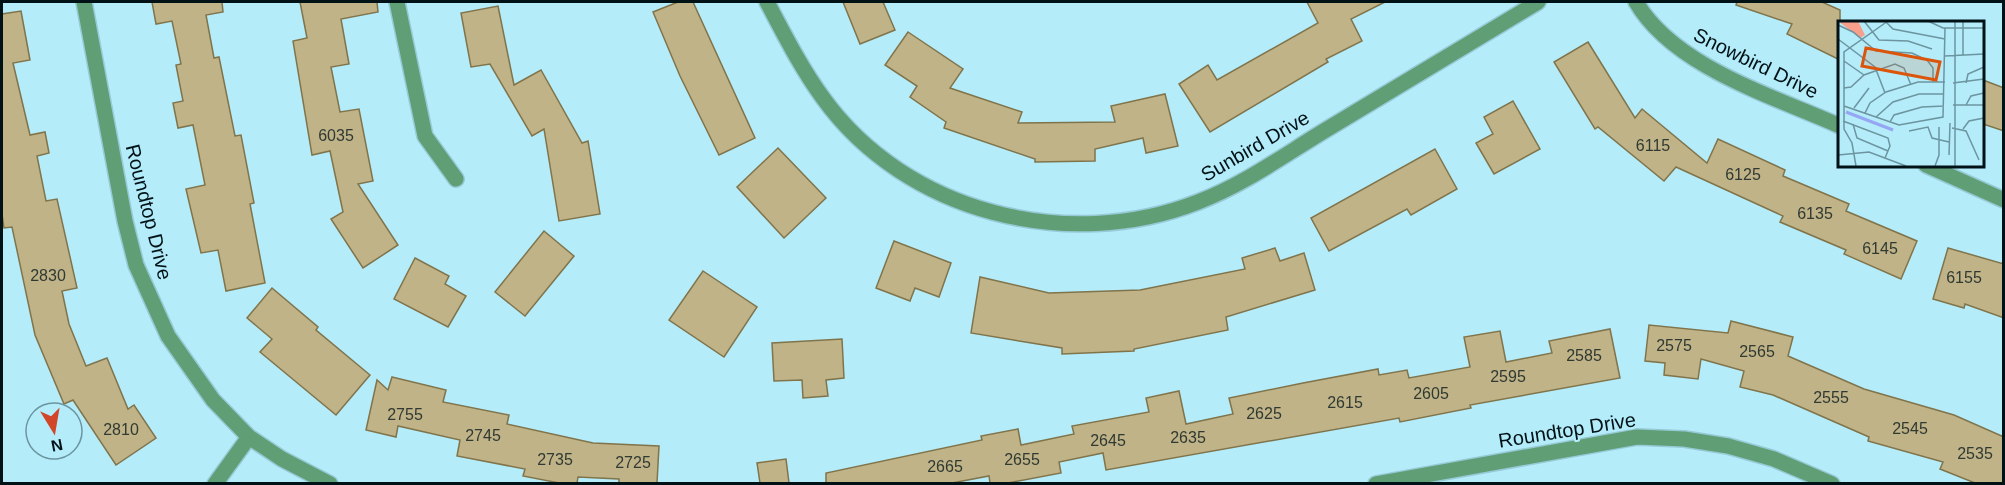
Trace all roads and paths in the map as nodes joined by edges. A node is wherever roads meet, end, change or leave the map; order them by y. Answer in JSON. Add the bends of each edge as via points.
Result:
{"nodes":[{"id":1,"x":84,"y":2,"type":"edge"},
{"id":2,"x":397,"y":2,"type":"edge"},
{"id":3,"x":767,"y":2,"type":"edge"},
{"id":4,"x":1538,"y":2,"type":"edge"},
{"id":5,"x":1636,"y":2,"type":"edge"},
{"id":6,"x":1838,"y":125,"type":"edge"},
{"id":7,"x":1928,"y":166,"type":"edge"},
{"id":8,"x":456,"y":179,"type":"dead end"},
{"id":9,"x":2004,"y":200,"type":"edge"},
{"id":10,"x":249,"y":437,"type":"junction"},
{"id":11,"x":215,"y":483,"type":"edge"},
{"id":12,"x":330,"y":483,"type":"edge"},
{"id":13,"x":1376,"y":483,"type":"edge"},
{"id":14,"x":1832,"y":483,"type":"edge"}],
"edges":[{"from":1,"to":10,"type":"street","name":"Roundtop Drive","via":[[136,265],[150,301],[179,354],[213,400]]},
{"from":2,"to":8,"type":"street","via":[[425,136]]},
{"from":3,"to":4,"type":"street","name":"Sunbird Drive","via":[[824,99],[890,164],[936,192],[980,210],[1026,221],[1071,225],[1161,214],[1230,188]]},
{"from":5,"to":6,"type":"street","name":"Snowbird Drive","via":[[1666,38],[1693,59]]},
{"from":7,"to":9,"type":"street"},
{"from":10,"to":11,"type":"street"},
{"from":10,"to":12,"type":"street","name":"Roundtop Drive"},
{"from":13,"to":14,"type":"street","name":"Roundtop Drive","via":[[1637,437],[1728,446],[1774,459]]}]}
